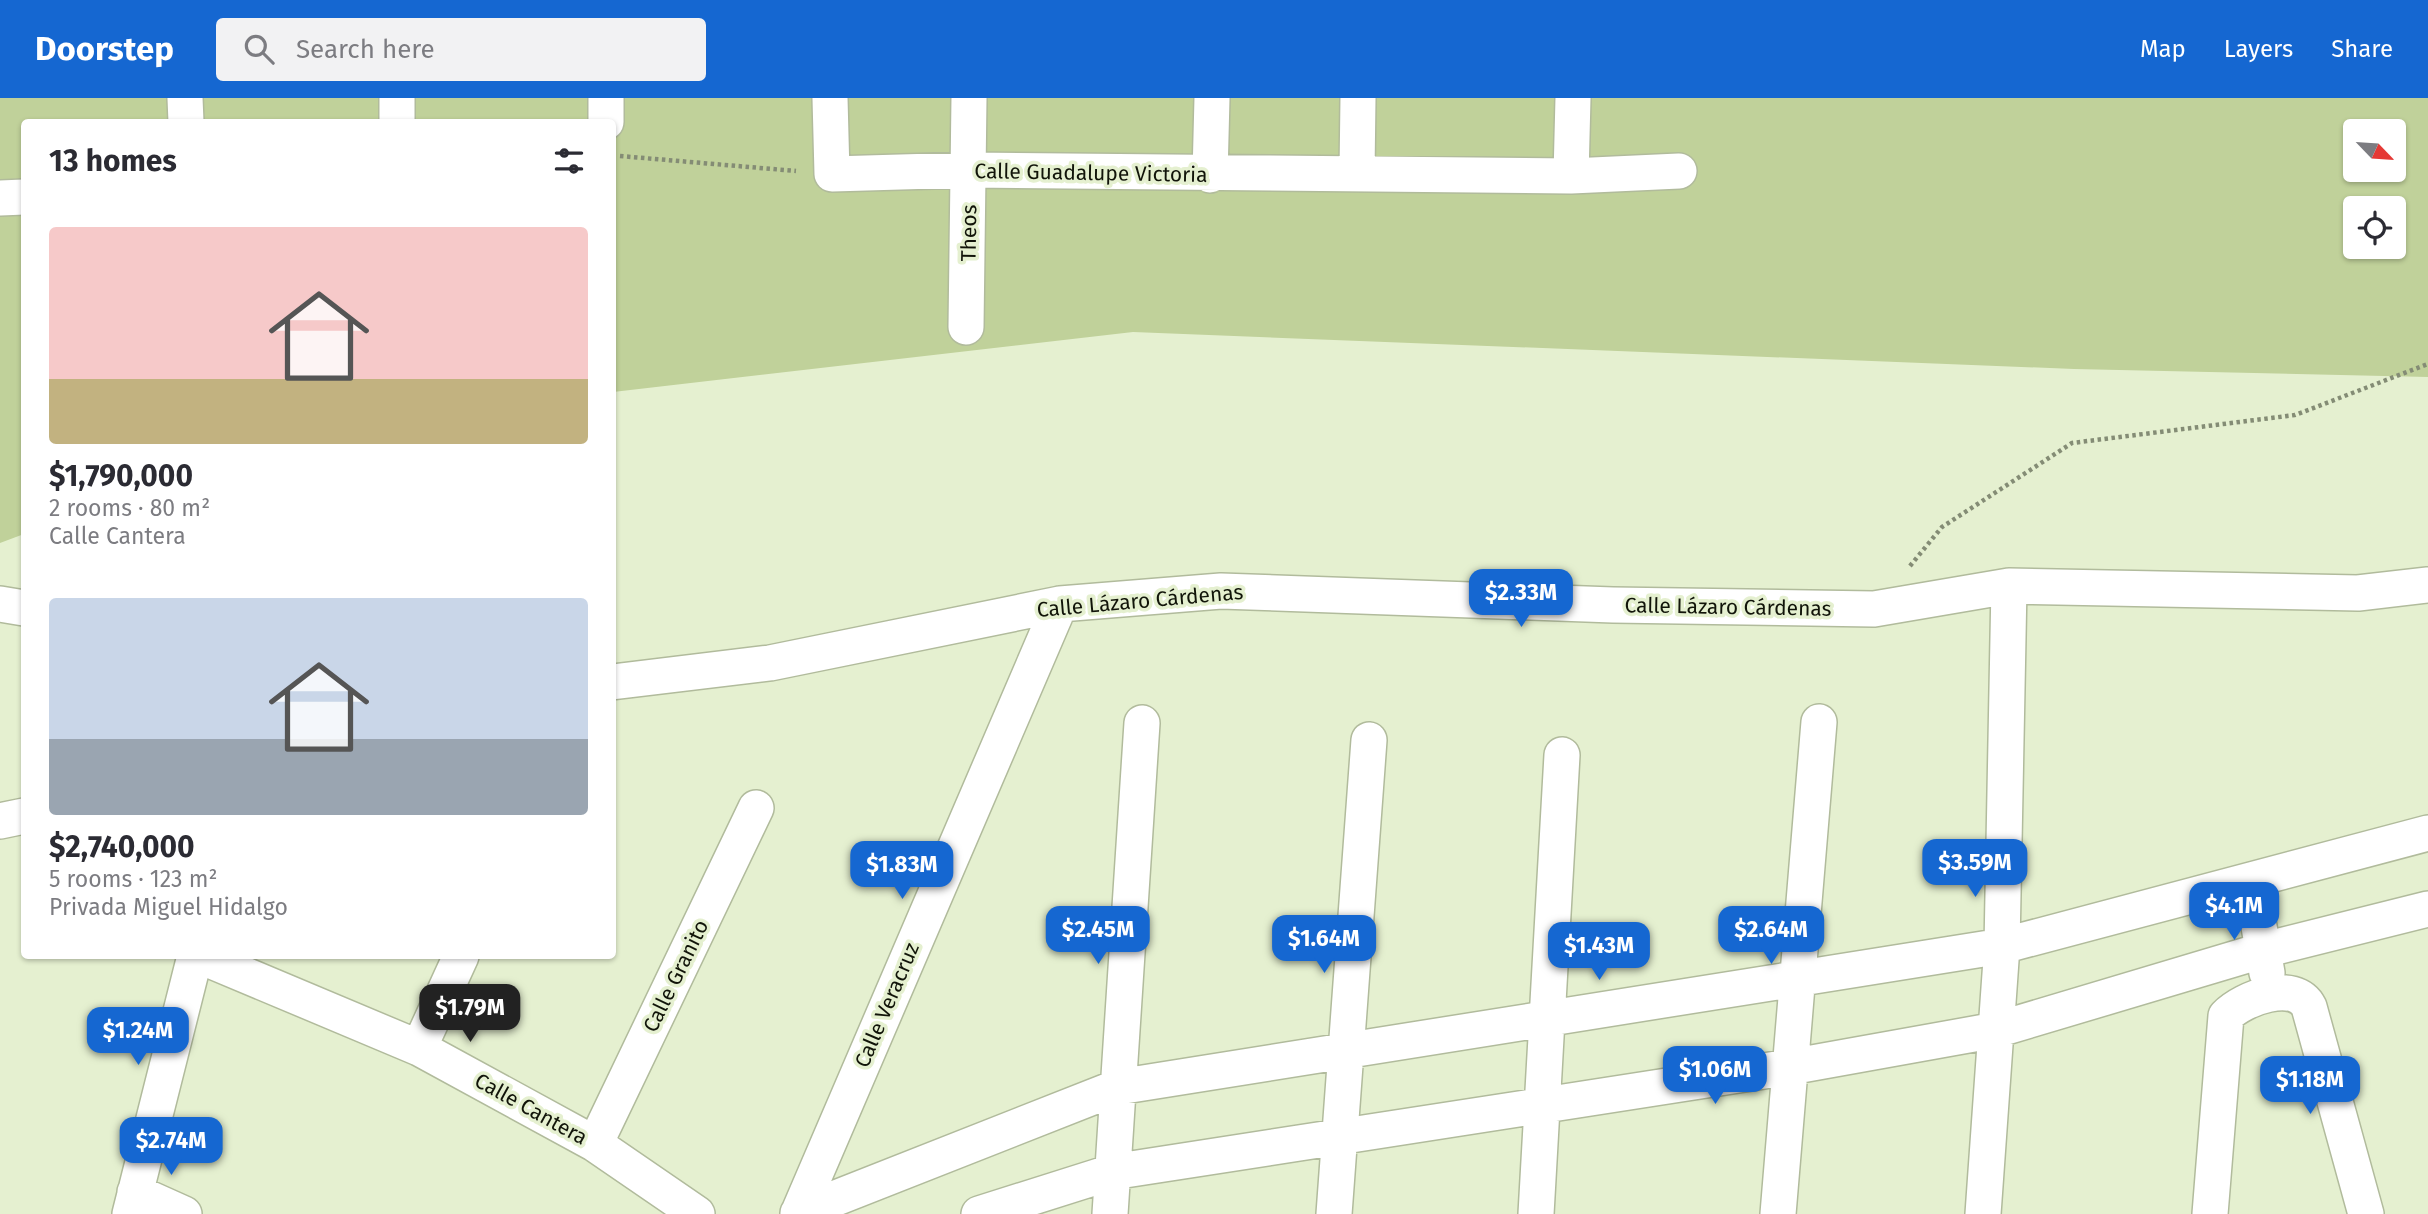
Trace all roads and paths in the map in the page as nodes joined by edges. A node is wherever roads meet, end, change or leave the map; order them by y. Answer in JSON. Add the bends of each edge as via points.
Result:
{"nodes":[{"id":1,"x":185,"y":98,"type":"edge"},
{"id":2,"x":397,"y":98,"type":"edge"},
{"id":3,"x":606,"y":98,"type":"edge"},
{"id":4,"x":830,"y":98,"type":"edge"},
{"id":5,"x":969,"y":98,"type":"edge"},
{"id":6,"x":1212,"y":98,"type":"edge"},
{"id":7,"x":1358,"y":98,"type":"edge"},
{"id":8,"x":1573,"y":98,"type":"edge"},
{"id":9,"x":186,"y":119,"type":"edge"},
{"id":10,"x":397,"y":119,"type":"edge"},
{"id":11,"x":606,"y":119,"type":"edge"},
{"id":12,"x":616,"y":155,"type":"edge"},
{"id":13,"x":969,"y":170,"type":"junction"},
{"id":14,"x":1679,"y":171,"type":"dead end"},
{"id":15,"x":1357,"y":172,"type":"junction"},
{"id":16,"x":832,"y":174,"type":"junction"},
{"id":17,"x":1210,"y":175,"type":"junction"},
{"id":18,"x":1571,"y":176,"type":"junction"},
{"id":19,"x":21,"y":197,"type":"edge"},
{"id":20,"x":0,"y":198,"type":"edge"},
{"id":21,"x":966,"y":327,"type":"dead end"},
{"id":22,"x":2428,"y":364,"type":"edge"},
{"id":23,"x":2428,"y":585,"type":"edge"},
{"id":24,"x":2009,"y":586,"type":"junction"},
{"id":25,"x":0,"y":604,"type":"edge"},
{"id":26,"x":1059,"y":604,"type":"junction"},
{"id":27,"x":21,"y":608,"type":"edge"},
{"id":28,"x":1874,"y":610,"type":"junction"},
{"id":29,"x":616,"y":682,"type":"edge"},
{"id":30,"x":1142,"y":723,"type":"dead end"},
{"id":31,"x":1819,"y":723,"type":"dead end"},
{"id":32,"x":1369,"y":740,"type":"dead end"},
{"id":33,"x":1562,"y":755,"type":"dead end"},
{"id":34,"x":756,"y":808,"type":"dead end"},
{"id":35,"x":21,"y":817,"type":"edge"},
{"id":36,"x":0,"y":821,"type":"edge"},
{"id":37,"x":2428,"y":833,"type":"edge"},
{"id":38,"x":2251,"y":880,"type":"junction"},
{"id":39,"x":2428,"y":909,"type":"edge"},
{"id":40,"x":2002,"y":946,"type":"junction"},
{"id":41,"x":2263,"y":950,"type":"junction"},
{"id":42,"x":197,"y":959,"type":"edge"},
{"id":43,"x":205,"y":959,"type":"edge"},
{"id":44,"x":460,"y":959,"type":"edge"},
{"id":45,"x":1797,"y":981,"type":"junction"},
{"id":46,"x":2271,"y":994,"type":"junction"},
{"id":47,"x":1548,"y":1018,"type":"junction"},
{"id":48,"x":1996,"y":1030,"type":"junction"},
{"id":49,"x":419,"y":1048,"type":"junction"},
{"id":50,"x":1346,"y":1052,"type":"junction"},
{"id":51,"x":1790,"y":1067,"type":"junction"},
{"id":52,"x":1118,"y":1087,"type":"junction"},
{"id":53,"x":1543,"y":1104,"type":"junction"},
{"id":54,"x":1339,"y":1138,"type":"junction"},
{"id":55,"x":595,"y":1144,"type":"junction"},
{"id":56,"x":1112,"y":1172,"type":"junction"},
{"id":57,"x":132,"y":1203,"type":"edge"},
{"id":58,"x":184,"y":1214,"type":"edge"},
{"id":59,"x":696,"y":1214,"type":"edge"},
{"id":60,"x":798,"y":1214,"type":"edge"},
{"id":61,"x":979,"y":1214,"type":"edge"},
{"id":62,"x":1110,"y":1214,"type":"edge"},
{"id":63,"x":1334,"y":1214,"type":"edge"},
{"id":64,"x":1536,"y":1214,"type":"edge"},
{"id":65,"x":1778,"y":1214,"type":"edge"},
{"id":66,"x":1983,"y":1214,"type":"edge"},
{"id":67,"x":2210,"y":1214,"type":"edge"},
{"id":68,"x":2366,"y":1214,"type":"edge"}],
"edges":[{"from":1,"to":9,"type":"street"},
{"from":2,"to":10,"type":"street"},
{"from":3,"to":11,"type":"street"},
{"from":4,"to":16,"type":"street"},
{"from":5,"to":13,"type":"street","name":"Theos"},
{"from":6,"to":17,"type":"street"},
{"from":7,"to":15,"type":"street"},
{"from":8,"to":18,"type":"street"},
{"from":12,"to":16,"type":"path"},
{"from":13,"to":16,"type":"street","name":"Calle Guadalupe Victoria"},
{"from":13,"to":17,"type":"street","name":"Calle Guadalupe Victoria"},
{"from":13,"to":21,"type":"street","name":"Theos"},
{"from":14,"to":18,"type":"street","name":"Calle Guadalupe Victoria"},
{"from":15,"to":17,"type":"street","name":"Calle Guadalupe Victoria"},
{"from":15,"to":18,"type":"street","name":"Calle Guadalupe Victoria"},
{"from":19,"to":20,"type":"street"},
{"from":22,"to":28,"type":"path","via":[[2295,415],[2073,443],[1942,527]]},
{"from":23,"to":24,"type":"street","name":"Calle Lázaro Cárdenas","via":[[2358,593]]},
{"from":24,"to":28,"type":"street","name":"Calle Lázaro Cárdenas"},
{"from":24,"to":40,"type":"street"},
{"from":25,"to":27,"type":"street"},
{"from":26,"to":28,"type":"street","name":"Calle Lázaro Cárdenas","via":[[1221,591]]},
{"from":26,"to":29,"type":"street","name":"Calle Lázaro Cárdenas","via":[[770,663]]},
{"from":26,"to":60,"type":"street","name":"Calle Veracruz"},
{"from":30,"to":52,"type":"street"},
{"from":31,"to":45,"type":"street"},
{"from":32,"to":50,"type":"street"},
{"from":33,"to":47,"type":"street"},
{"from":34,"to":55,"type":"street","name":"Calle Granito"},
{"from":35,"to":36,"type":"street"},
{"from":37,"to":38,"type":"street"},
{"from":38,"to":40,"type":"street"},
{"from":38,"to":41,"type":"street"},
{"from":39,"to":41,"type":"street"},
{"from":40,"to":45,"type":"street"},
{"from":40,"to":48,"type":"street"},
{"from":41,"to":46,"type":"street"},
{"from":41,"to":48,"type":"street"},
{"from":42,"to":57,"type":"street"},
{"from":43,"to":49,"type":"street","name":"Calle Cantera"},
{"from":44,"to":49,"type":"street"},
{"from":45,"to":47,"type":"street"},
{"from":45,"to":51,"type":"street"},
{"from":46,"to":67,"type":"street","via":[[2234,1008],[2226,1016]]},
{"from":46,"to":68,"type":"street","via":[[2294,993],[2309,1007]]},
{"from":47,"to":50,"type":"street"},
{"from":47,"to":53,"type":"street"},
{"from":48,"to":51,"type":"street"},
{"from":48,"to":66,"type":"street"},
{"from":49,"to":55,"type":"street","name":"Calle Cantera"},
{"from":50,"to":52,"type":"street"},
{"from":50,"to":54,"type":"street"},
{"from":51,"to":53,"type":"street"},
{"from":51,"to":65,"type":"street"},
{"from":52,"to":56,"type":"street"},
{"from":52,"to":60,"type":"street"},
{"from":53,"to":54,"type":"street"},
{"from":53,"to":64,"type":"street"},
{"from":54,"to":56,"type":"street"},
{"from":54,"to":63,"type":"street"},
{"from":55,"to":59,"type":"street","name":"Calle Cantera"},
{"from":56,"to":61,"type":"street"},
{"from":56,"to":62,"type":"street"},
{"from":57,"to":58,"type":"street"}]}
